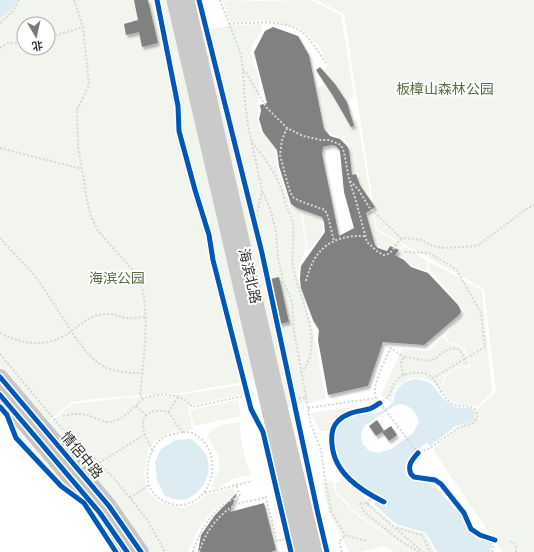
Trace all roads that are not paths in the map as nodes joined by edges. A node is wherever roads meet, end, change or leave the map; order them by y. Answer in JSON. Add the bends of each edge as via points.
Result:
{"nodes":[{"id":1,"x":174,"y":0,"type":"edge"},
{"id":2,"x":187,"y":0,"type":"edge"},
{"id":3,"x":0,"y":377,"type":"edge"},
{"id":4,"x":0,"y":395,"type":"edge"},
{"id":5,"x":296,"y":549,"type":"edge"},
{"id":6,"x":127,"y":552,"type":"edge"},
{"id":7,"x":141,"y":552,"type":"edge"},
{"id":8,"x":316,"y":552,"type":"edge"}],
"edges":[{"from":1,"to":5,"type":"main road","name":"海滨北路","via":[[264,392]]},
{"from":2,"to":8,"type":"main road","name":"海滨北路","via":[[287,400],[307,517]]},
{"from":3,"to":7,"type":"highway","name":"情侶中路","via":[[109,506]]},
{"from":4,"to":6,"type":"highway","name":"情侶中路","via":[[100,513]]}]}
